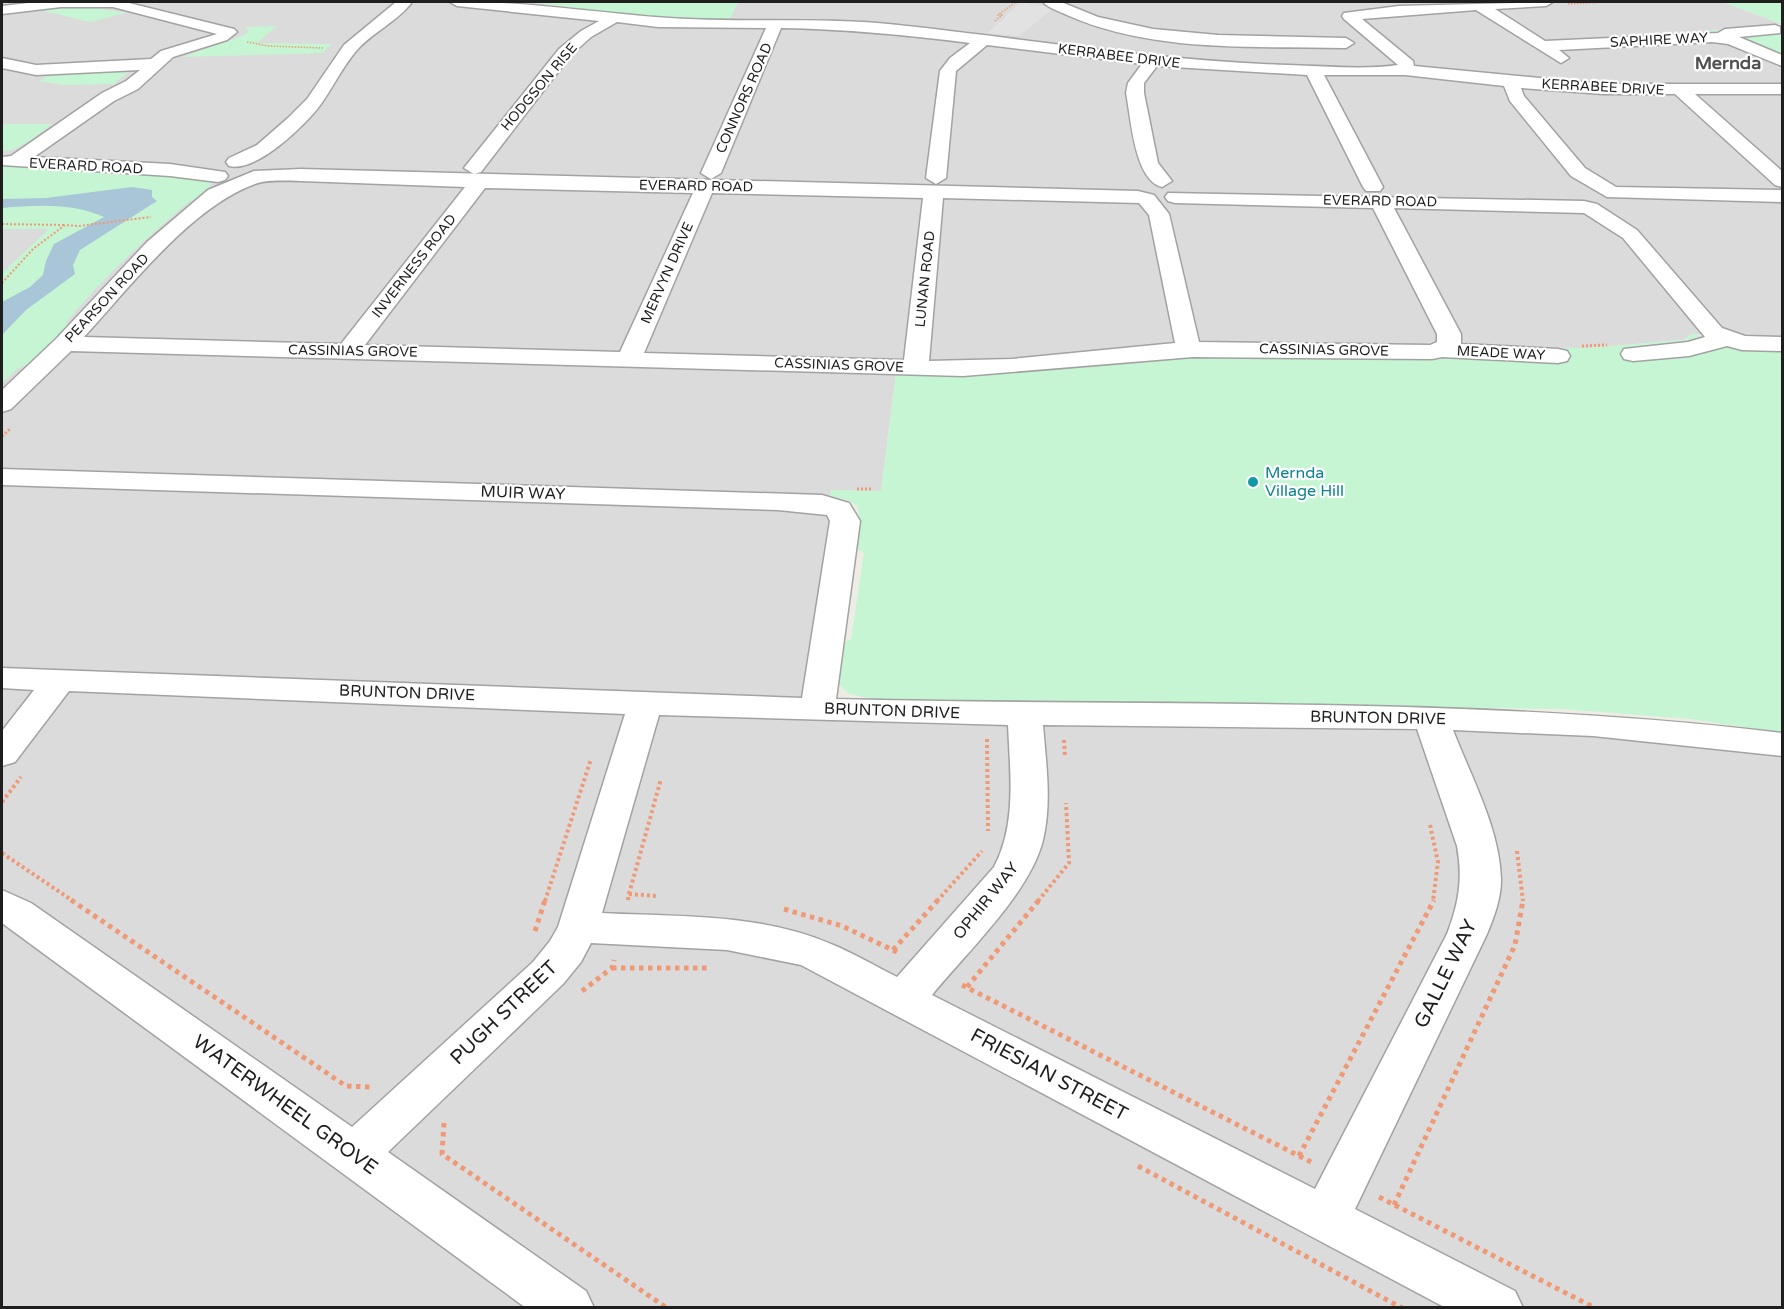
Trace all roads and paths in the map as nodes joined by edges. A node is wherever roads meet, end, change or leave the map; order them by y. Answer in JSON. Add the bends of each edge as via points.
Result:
{"nodes":[{"id":1,"x":405,"y":2,"type":"edge"},
{"id":2,"x":456,"y":2,"type":"edge"},
{"id":3,"x":1050,"y":2,"type":"edge"},
{"id":4,"x":1546,"y":2,"type":"edge"},
{"id":5,"x":1478,"y":5,"type":"junction"},
{"id":6,"x":195,"y":8,"type":"dead end"},
{"id":7,"x":2,"y":10,"type":"edge"},
{"id":8,"x":1075,"y":13,"type":"junction"},
{"id":9,"x":168,"y":15,"type":"junction"},
{"id":10,"x":614,"y":18,"type":"junction"},
{"id":11,"x":1052,"y":18,"type":"dead end"},
{"id":12,"x":776,"y":23,"type":"junction"},
{"id":13,"x":1775,"y":30,"type":"dead end"},
{"id":14,"x":1719,"y":37,"type":"junction"},
{"id":15,"x":243,"y":40,"type":"dead end"},
{"id":16,"x":984,"y":40,"type":"junction"},
{"id":17,"x":1346,"y":43,"type":"dead end"},
{"id":18,"x":1542,"y":46,"type":"junction"},
{"id":19,"x":350,"y":48,"type":"junction"},
{"id":20,"x":1153,"y":61,"type":"junction"},
{"id":21,"x":1782,"y":61,"type":"edge"},
{"id":22,"x":2,"y":63,"type":"edge"},
{"id":23,"x":155,"y":64,"type":"junction"},
{"id":24,"x":1405,"y":70,"type":"junction"},
{"id":25,"x":1313,"y":71,"type":"junction"},
{"id":26,"x":1511,"y":82,"type":"junction"},
{"id":27,"x":1603,"y":89,"type":"junction"},
{"id":28,"x":1782,"y":89,"type":"edge"},
{"id":29,"x":1681,"y":90,"type":"junction"},
{"id":30,"x":8,"y":161,"type":"edge"},
{"id":31,"x":235,"y":163,"type":"junction"},
{"id":32,"x":261,"y":166,"type":"junction"},
{"id":33,"x":170,"y":170,"type":"junction"},
{"id":34,"x":477,"y":175,"type":"junction"},
{"id":35,"x":708,"y":180,"type":"junction"},
{"id":36,"x":1782,"y":181,"type":"edge"},
{"id":37,"x":217,"y":182,"type":"junction"},
{"id":38,"x":935,"y":185,"type":"junction"},
{"id":39,"x":1154,"y":190,"type":"junction"},
{"id":40,"x":1580,"y":194,"type":"junction"},
{"id":41,"x":1377,"y":195,"type":"junction"},
{"id":42,"x":1782,"y":196,"type":"edge"},
{"id":43,"x":1618,"y":200,"type":"junction"},
{"id":44,"x":1782,"y":211,"type":"edge"},
{"id":45,"x":147,"y":217,"type":"dead end"},
{"id":46,"x":2,"y":224,"type":"edge"},
{"id":47,"x":12,"y":224,"type":"junction"},
{"id":48,"x":65,"y":225,"type":"junction"},
{"id":49,"x":2,"y":228,"type":"edge"},
{"id":50,"x":1630,"y":234,"type":"junction"},
{"id":51,"x":2,"y":283,"type":"edge"},
{"id":52,"x":1725,"y":339,"type":"junction"},
{"id":53,"x":65,"y":344,"type":"junction"},
{"id":54,"x":1782,"y":344,"type":"edge"},
{"id":55,"x":1609,"y":345,"type":"dead end"},
{"id":56,"x":1190,"y":350,"type":"junction"},
{"id":57,"x":1444,"y":350,"type":"junction"},
{"id":58,"x":348,"y":351,"type":"junction"},
{"id":59,"x":1567,"y":351,"type":"joint"},
{"id":60,"x":1633,"y":354,"type":"dead end"},
{"id":61,"x":629,"y":359,"type":"junction"},
{"id":62,"x":916,"y":367,"type":"junction"},
{"id":63,"x":2,"y":404,"type":"edge"},
{"id":64,"x":2,"y":477,"type":"edge"},
{"id":65,"x":2,"y":678,"type":"edge"},
{"id":66,"x":60,"y":680,"type":"junction"},
{"id":67,"x":646,"y":702,"type":"junction"},
{"id":68,"x":817,"y":709,"type":"junction"},
{"id":69,"x":1025,"y":714,"type":"junction"},
{"id":70,"x":1431,"y":718,"type":"junction"},
{"id":71,"x":987,"y":738,"type":"dead end"},
{"id":72,"x":1782,"y":745,"type":"edge"},
{"id":73,"x":595,"y":747,"type":"dead end"},
{"id":74,"x":2,"y":754,"type":"edge"},
{"id":75,"x":663,"y":771,"type":"dead end"},
{"id":76,"x":1427,"y":818,"type":"dead end"},
{"id":77,"x":2,"y":853,"type":"edge"},
{"id":78,"x":663,"y":897,"type":"dead end"},
{"id":79,"x":2,"y":905,"type":"edge"},
{"id":80,"x":776,"y":908,"type":"dead end"},
{"id":81,"x":578,"y":927,"type":"junction"},
{"id":82,"x":621,"y":930,"type":"junction"},
{"id":83,"x":533,"y":935,"type":"dead end"},
{"id":84,"x":893,"y":950,"type":"junction"},
{"id":85,"x":712,"y":968,"type":"dead end"},
{"id":86,"x":917,"y":983,"type":"junction"},
{"id":87,"x":575,"y":998,"type":"dead end"},
{"id":88,"x":384,"y":1092,"type":"junction"},
{"id":89,"x":450,"y":1117,"type":"dead end"},
{"id":90,"x":443,"y":1140,"type":"junction"},
{"id":91,"x":353,"y":1155,"type":"junction"},
{"id":92,"x":1299,"y":1156,"type":"junction"},
{"id":93,"x":1126,"y":1160,"type":"dead end"},
{"id":94,"x":1345,"y":1178,"type":"junction"},
{"id":95,"x":1326,"y":1218,"type":"junction"},
{"id":96,"x":568,"y":1308,"type":"edge"},
{"id":97,"x":667,"y":1308,"type":"edge"},
{"id":98,"x":1402,"y":1308,"type":"edge"},
{"id":99,"x":1497,"y":1308,"type":"edge"},
{"id":100,"x":1595,"y":1308,"type":"edge"}],
"edges":[{"from":1,"to":19,"type":"street","name":"PEARSON ROAD"},
{"from":2,"to":10,"type":"street","name":"KERRABEE DRIVE"},
{"from":3,"to":8,"type":"street"},
{"from":4,"to":5,"type":"street"},
{"from":5,"to":18,"type":"street"},
{"from":5,"to":24,"type":"street","via":[[1349,16],[1403,61],[1408,66]]},
{"from":6,"to":9,"type":"street"},
{"from":7,"to":9,"type":"street","via":[[98,2]]},
{"from":8,"to":11,"type":"street"},
{"from":8,"to":17,"type":"street","via":[[1107,24],[1160,33]]},
{"from":9,"to":23,"type":"street","via":[[229,32],[175,51]]},
{"from":10,"to":12,"type":"street","name":"KERRABEE DRIVE","via":[[685,24]]},
{"from":10,"to":34,"type":"street","name":"HODGSON RISE","via":[[565,52]]},
{"from":12,"to":16,"type":"street","name":"KERRABEE DRIVE","via":[[885,28]]},
{"from":12,"to":35,"type":"street","name":"CONNORS ROAD"},
{"from":13,"to":14,"type":"street","name":"SAPHIRE WAY"},
{"from":14,"to":18,"type":"street","name":"SAPHIRE WAY"},
{"from":14,"to":21,"type":"street"},
{"from":15,"to":19,"type":"path","via":[[269,46]]},
{"from":16,"to":20,"type":"street","name":"KERRABEE DRIVE"},
{"from":16,"to":38,"type":"street","name":"LUNAN ROAD","via":[[948,71]]},
{"from":18,"to":27,"type":"street"},
{"from":19,"to":32,"type":"street","name":"PEARSON ROAD","via":[[313,103]]},
{"from":20,"to":25,"type":"street","name":"KERRABEE DRIVE"},
{"from":20,"to":39,"type":"street","via":[[1136,83],[1135,93]]},
{"from":22,"to":23,"type":"street","via":[[36,70]]},
{"from":23,"to":30,"type":"street","via":[[132,86],[108,97]]},
{"from":24,"to":25,"type":"street","name":"KERRABEE DRIVE"},
{"from":24,"to":26,"type":"street","name":"KERRABEE DRIVE"},
{"from":25,"to":41,"type":"street"},
{"from":26,"to":27,"type":"street","name":"KERRABEE DRIVE"},
{"from":26,"to":40,"type":"street","via":[[1516,97]]},
{"from":27,"to":29,"type":"street","name":"KERRABEE DRIVE"},
{"from":28,"to":29,"type":"street","name":"KERRABEE DRIVE"},
{"from":29,"to":36,"type":"street"},
{"from":30,"to":33,"type":"street","name":"EVERARD ROAD"},
{"from":31,"to":32,"type":"street","name":"EVERARD ROAD"},
{"from":31,"to":33,"type":"street","name":"EVERARD ROAD"},
{"from":31,"to":37,"type":"street","via":[[216,171]]},
{"from":32,"to":34,"type":"street","name":"EVERARD ROAD","via":[[301,175]]},
{"from":32,"to":37,"type":"street","name":"PEARSON ROAD"},
{"from":33,"to":37,"type":"street","name":"EVERARD ROAD"},
{"from":34,"to":35,"type":"street","name":"EVERARD ROAD"},
{"from":34,"to":58,"type":"street","name":"INVERNESS ROAD"},
{"from":35,"to":38,"type":"street","name":"EVERARD ROAD"},
{"from":35,"to":61,"type":"street","name":"MERVYN DRIVE"},
{"from":37,"to":53,"type":"street","name":"PEARSON ROAD"},
{"from":38,"to":39,"type":"street","name":"EVERARD ROAD"},
{"from":38,"to":62,"type":"street","name":"LUNAN ROAD"},
{"from":39,"to":41,"type":"street","name":"EVERARD ROAD"},
{"from":39,"to":56,"type":"street"},
{"from":40,"to":41,"type":"street","name":"EVERARD ROAD"},
{"from":40,"to":43,"type":"street","name":"EVERARD ROAD"},
{"from":40,"to":43,"type":"street"},
{"from":40,"to":50,"type":"street"},
{"from":41,"to":57,"type":"street","via":[[1449,334],[1449,346]]},
{"from":42,"to":43,"type":"street"},
{"from":43,"to":44,"type":"street","via":[[1656,206]]},
{"from":43,"to":50,"type":"street"},
{"from":45,"to":48,"type":"path"},
{"from":46,"to":47,"type":"path"},
{"from":47,"to":48,"type":"path"},
{"from":47,"to":49,"type":"path"},
{"from":48,"to":51,"type":"path","via":[[33,249]]},
{"from":50,"to":52,"type":"street","via":[[1709,329]]},
{"from":52,"to":54,"type":"street"},
{"from":52,"to":60,"type":"street","via":[[1689,349]]},
{"from":53,"to":58,"type":"street","name":"CASSINIAS GROVE"},
{"from":53,"to":63,"type":"street","name":"PEARSON ROAD"},
{"from":55,"to":59,"type":"path"},
{"from":56,"to":57,"type":"street","name":"CASSINIAS GROVE"},
{"from":56,"to":62,"type":"street","name":"CASSINIAS GROVE","via":[[1095,356],[993,369]]},
{"from":57,"to":59,"type":"street","name":"MEADE WAY"},
{"from":58,"to":61,"type":"street","name":"CASSINIAS GROVE"},
{"from":61,"to":62,"type":"street","name":"CASSINIAS GROVE"},
{"from":64,"to":68,"type":"street","name":"MUIR WAY","via":[[830,505],[839,509],[845,521]]},
{"from":65,"to":66,"type":"street","name":"BRUNTON DRIVE"},
{"from":66,"to":67,"type":"street","name":"BRUNTON DRIVE"},
{"from":66,"to":74,"type":"street"},
{"from":67,"to":68,"type":"street","name":"BRUNTON DRIVE"},
{"from":67,"to":81,"type":"street","name":"PUGH STREET"},
{"from":68,"to":69,"type":"street","name":"BRUNTON DRIVE"},
{"from":69,"to":70,"type":"street","name":"BRUNTON DRIVE"},
{"from":69,"to":86,"type":"street","name":"OPHIR WAY","via":[[1029,819],[1020,858]]},
{"from":70,"to":72,"type":"street","name":"BRUNTON DRIVE","via":[[1645,729]]},
{"from":70,"to":94,"type":"street","name":"GALLE WAY","via":[[1476,848],[1482,879],[1478,907]]},
{"from":71,"to":84,"type":"path","via":[[988,843]]},
{"from":73,"to":83,"type":"path"},
{"from":75,"to":82,"type":"path"},
{"from":76,"to":92,"type":"path","via":[[1440,877],[1434,899]]},
{"from":77,"to":88,"type":"path","via":[[346,1086]]},
{"from":78,"to":82,"type":"path"},
{"from":79,"to":91,"type":"street","name":"WATERWHEEL GROVE","via":[[222,1058]]},
{"from":80,"to":84,"type":"path","via":[[842,925]]},
{"from":81,"to":82,"type":"street","name":"FRIESIAN STREET"},
{"from":81,"to":88,"type":"street","name":"PUGH STREET","via":[[566,951],[548,973]]},
{"from":82,"to":85,"type":"path"},
{"from":82,"to":86,"type":"street","name":"FRIESIAN STREET","via":[[751,936]]},
{"from":82,"to":87,"type":"path"},
{"from":84,"to":86,"type":"path"},
{"from":86,"to":92,"type":"path"},
{"from":86,"to":95,"type":"street","name":"FRIESIAN STREET","via":[[1188,1149]]},
{"from":88,"to":90,"type":"path"},
{"from":88,"to":91,"type":"street","name":"PUGH STREET"},
{"from":89,"to":90,"type":"path","via":[[442,1126]]},
{"from":90,"to":97,"type":"path","via":[[442,1154]]},
{"from":91,"to":96,"type":"street","name":"WATERWHEEL GROVE"},
{"from":92,"to":94,"type":"path"},
{"from":93,"to":98,"type":"path"},
{"from":94,"to":95,"type":"street","name":"GALLE WAY"},
{"from":94,"to":100,"type":"path"},
{"from":95,"to":99,"type":"street","name":"FRIESIAN STREET"}]}
